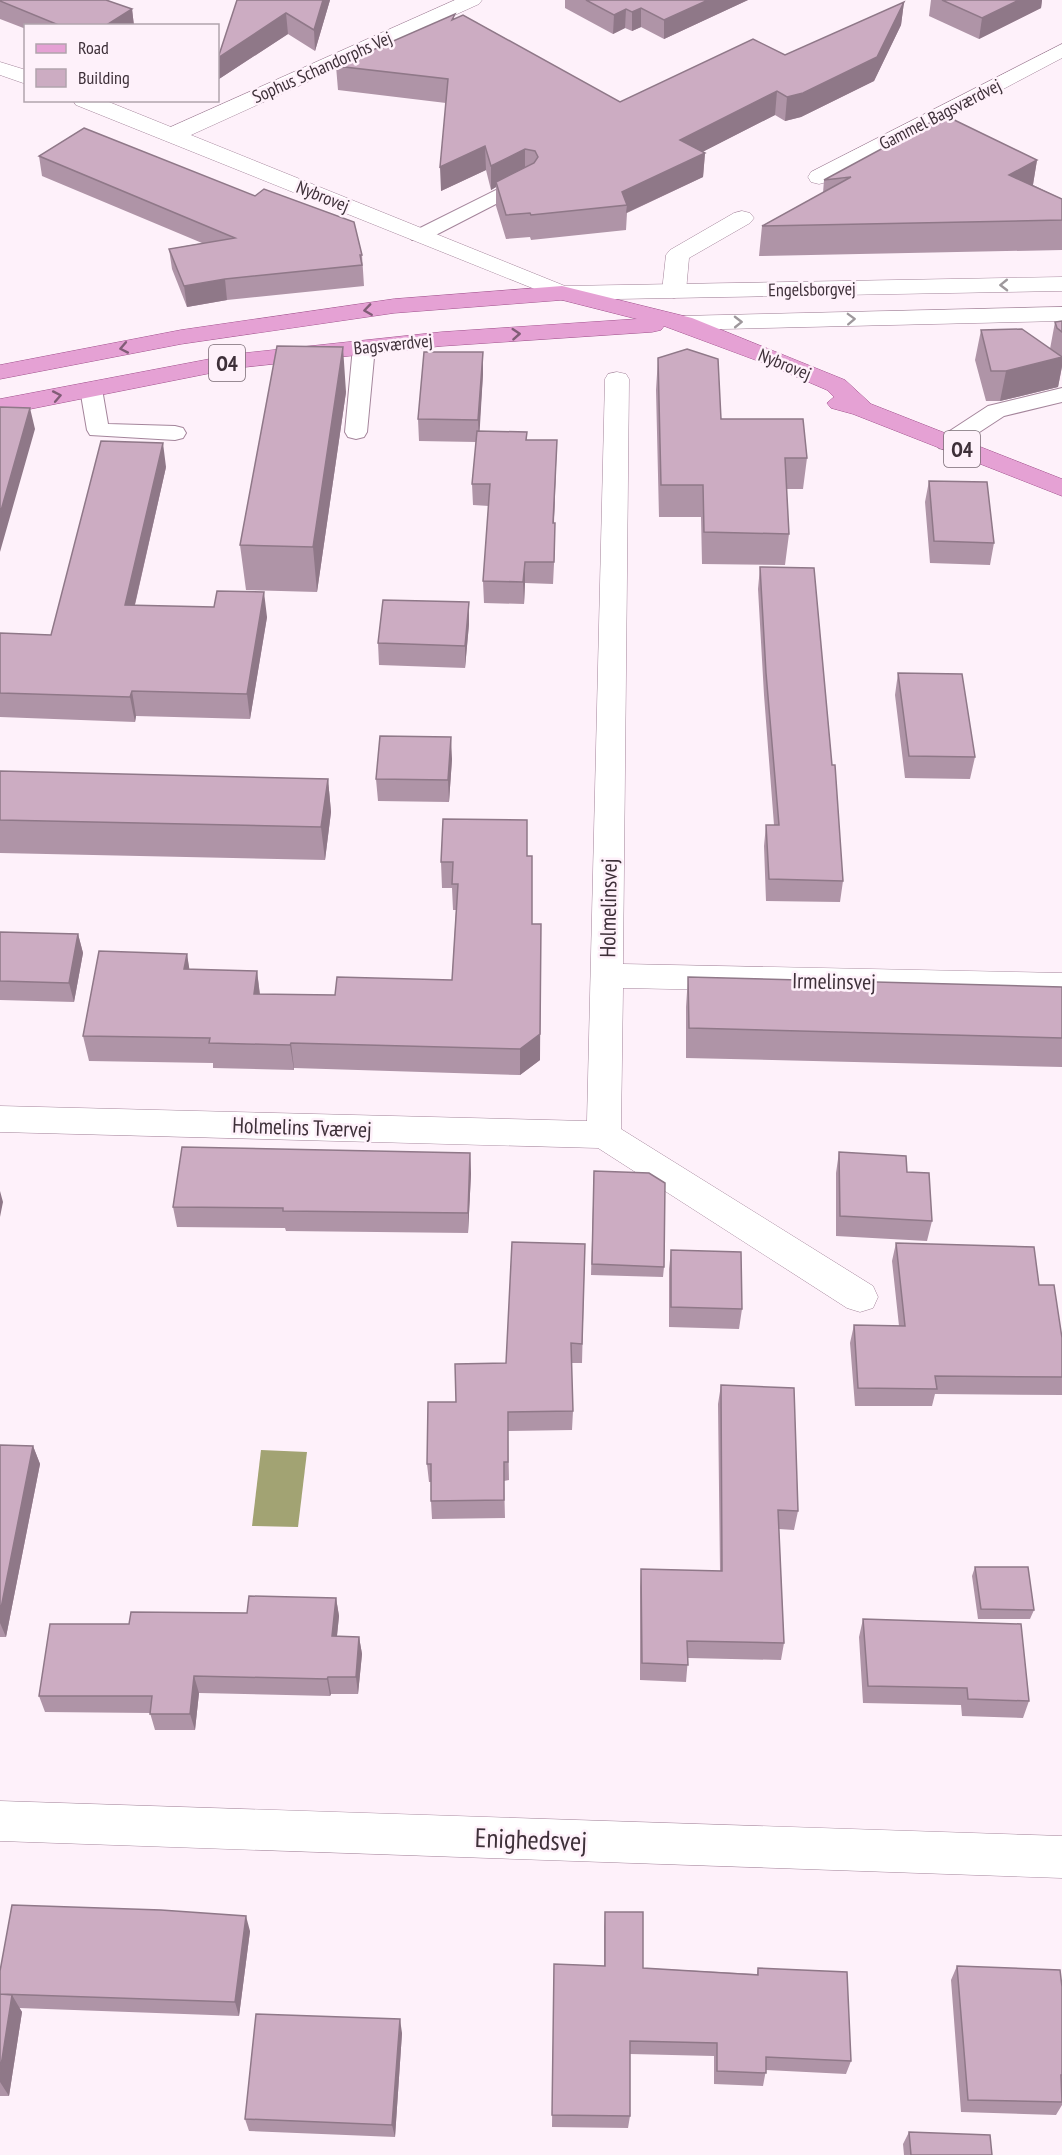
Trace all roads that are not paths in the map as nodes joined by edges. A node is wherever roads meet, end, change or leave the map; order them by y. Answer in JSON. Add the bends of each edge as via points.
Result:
{"nodes":[{"id":1,"x":472,"y":0,"type":"edge"},
{"id":2,"x":1062,"y":50,"type":"edge"},
{"id":3,"x":0,"y":68,"type":"edge"},
{"id":4,"x":24,"y":77,"type":"edge"},
{"id":5,"x":89,"y":102,"type":"edge"},
{"id":6,"x":172,"y":135,"type":"junction"},
{"id":7,"x":819,"y":177,"type":"dead end"},
{"id":8,"x":526,"y":181,"type":"edge"},
{"id":9,"x":742,"y":218,"type":"dead end"},
{"id":10,"x":419,"y":236,"type":"junction"},
{"id":11,"x":1062,"y":284,"type":"edge"},
{"id":12,"x":674,"y":291,"type":"junction"},
{"id":13,"x":562,"y":293,"type":"junction"},
{"id":14,"x":1062,"y":314,"type":"edge"},
{"id":15,"x":683,"y":323,"type":"junction"},
{"id":16,"x":637,"y":326,"type":"junction"},
{"id":17,"x":364,"y":347,"type":"junction"},
{"id":18,"x":0,"y":372,"type":"edge"},
{"id":19,"x":617,"y":379,"type":"dead end"},
{"id":20,"x":91,"y":389,"type":"junction"},
{"id":21,"x":1062,"y":395,"type":"edge"},
{"id":22,"x":0,"y":406,"type":"edge"},
{"id":23,"x":862,"y":409,"type":"junction"},
{"id":24,"x":356,"y":432,"type":"dead end"},
{"id":25,"x":175,"y":433,"type":"dead end"},
{"id":26,"x":946,"y":442,"type":"junction"},
{"id":27,"x":1062,"y":488,"type":"edge"},
{"id":28,"x":607,"y":976,"type":"junction"},
{"id":29,"x":1062,"y":985,"type":"edge"},
{"id":30,"x":0,"y":1119,"type":"edge"},
{"id":31,"x":604,"y":1135,"type":"junction"},
{"id":32,"x":860,"y":1297,"type":"dead end"},
{"id":33,"x":0,"y":1821,"type":"edge"},
{"id":34,"x":1062,"y":1857,"type":"edge"}],
"edges":[{"from":1,"to":6,"type":"street","name":"Sophus Schandorphs Vej"},
{"from":2,"to":7,"type":"street","name":"Gammel Bagsværdvej"},
{"from":3,"to":4,"type":"street"},
{"from":5,"to":6,"type":"street","name":"Nybrovej"},
{"from":6,"to":10,"type":"street","name":"Nybrovej"},
{"from":8,"to":10,"type":"lane"},
{"from":9,"to":12,"type":"street","via":[[678,255]]},
{"from":10,"to":13,"type":"street","name":"Nybrovej"},
{"from":11,"to":12,"type":"street","name":"Engelsborgvej","one_way":true},
{"from":12,"to":13,"type":"street","name":"Engelsborgvej"},
{"from":13,"to":15,"type":"main road","name":"Nybrovej","number":"O4"},
{"from":13,"to":16,"type":"main road","name":"Nybrovej","number":"O4"},
{"from":13,"to":18,"type":"main road","name":"Bagsværdvej","number":"O4","one_way":true,"via":[[394,306],[181,337]]},
{"from":15,"to":14,"type":"street","name":"Engelsborgvej","one_way":true,"via":[[1006,325]]},
{"from":15,"to":16,"type":"main road","name":"Bagsværdvej","number":"O4"},
{"from":15,"to":23,"type":"main road","name":"Nybrovej","number":"O4","via":[[836,385]]},
{"from":17,"to":16,"type":"main road","name":"Bagsværdvej","number":"O4","one_way":true},
{"from":16,"to":23,"type":"main road","name":"Nybrovej","number":"O4","via":[[816,397]]},
{"from":17,"to":20,"type":"main road","name":"Bagsværdvej","number":"O4","via":[[237,361]]},
{"from":17,"to":24,"type":"lane"},
{"from":19,"to":28,"type":"street","name":"Holmelinsvej"},
{"from":22,"to":20,"type":"main road","name":"Bagsværdvej","number":"O4","one_way":true},
{"from":20,"to":25,"type":"lane","via":[[98,430]]},
{"from":21,"to":26,"type":"lane","via":[[996,411]]},
{"from":23,"to":26,"type":"main road","name":"Nybrovej","number":"O4"},
{"from":26,"to":27,"type":"main road","name":"Nybrovej","number":"O4"},
{"from":28,"to":29,"type":"street","name":"Irmelinsvej"},
{"from":28,"to":31,"type":"street","name":"Holmelinsvej"},
{"from":30,"to":31,"type":"street","name":"Holmelins Tværvej"},
{"from":31,"to":32,"type":"street"},
{"from":33,"to":34,"type":"street","name":"Enighedsvej"}]}
